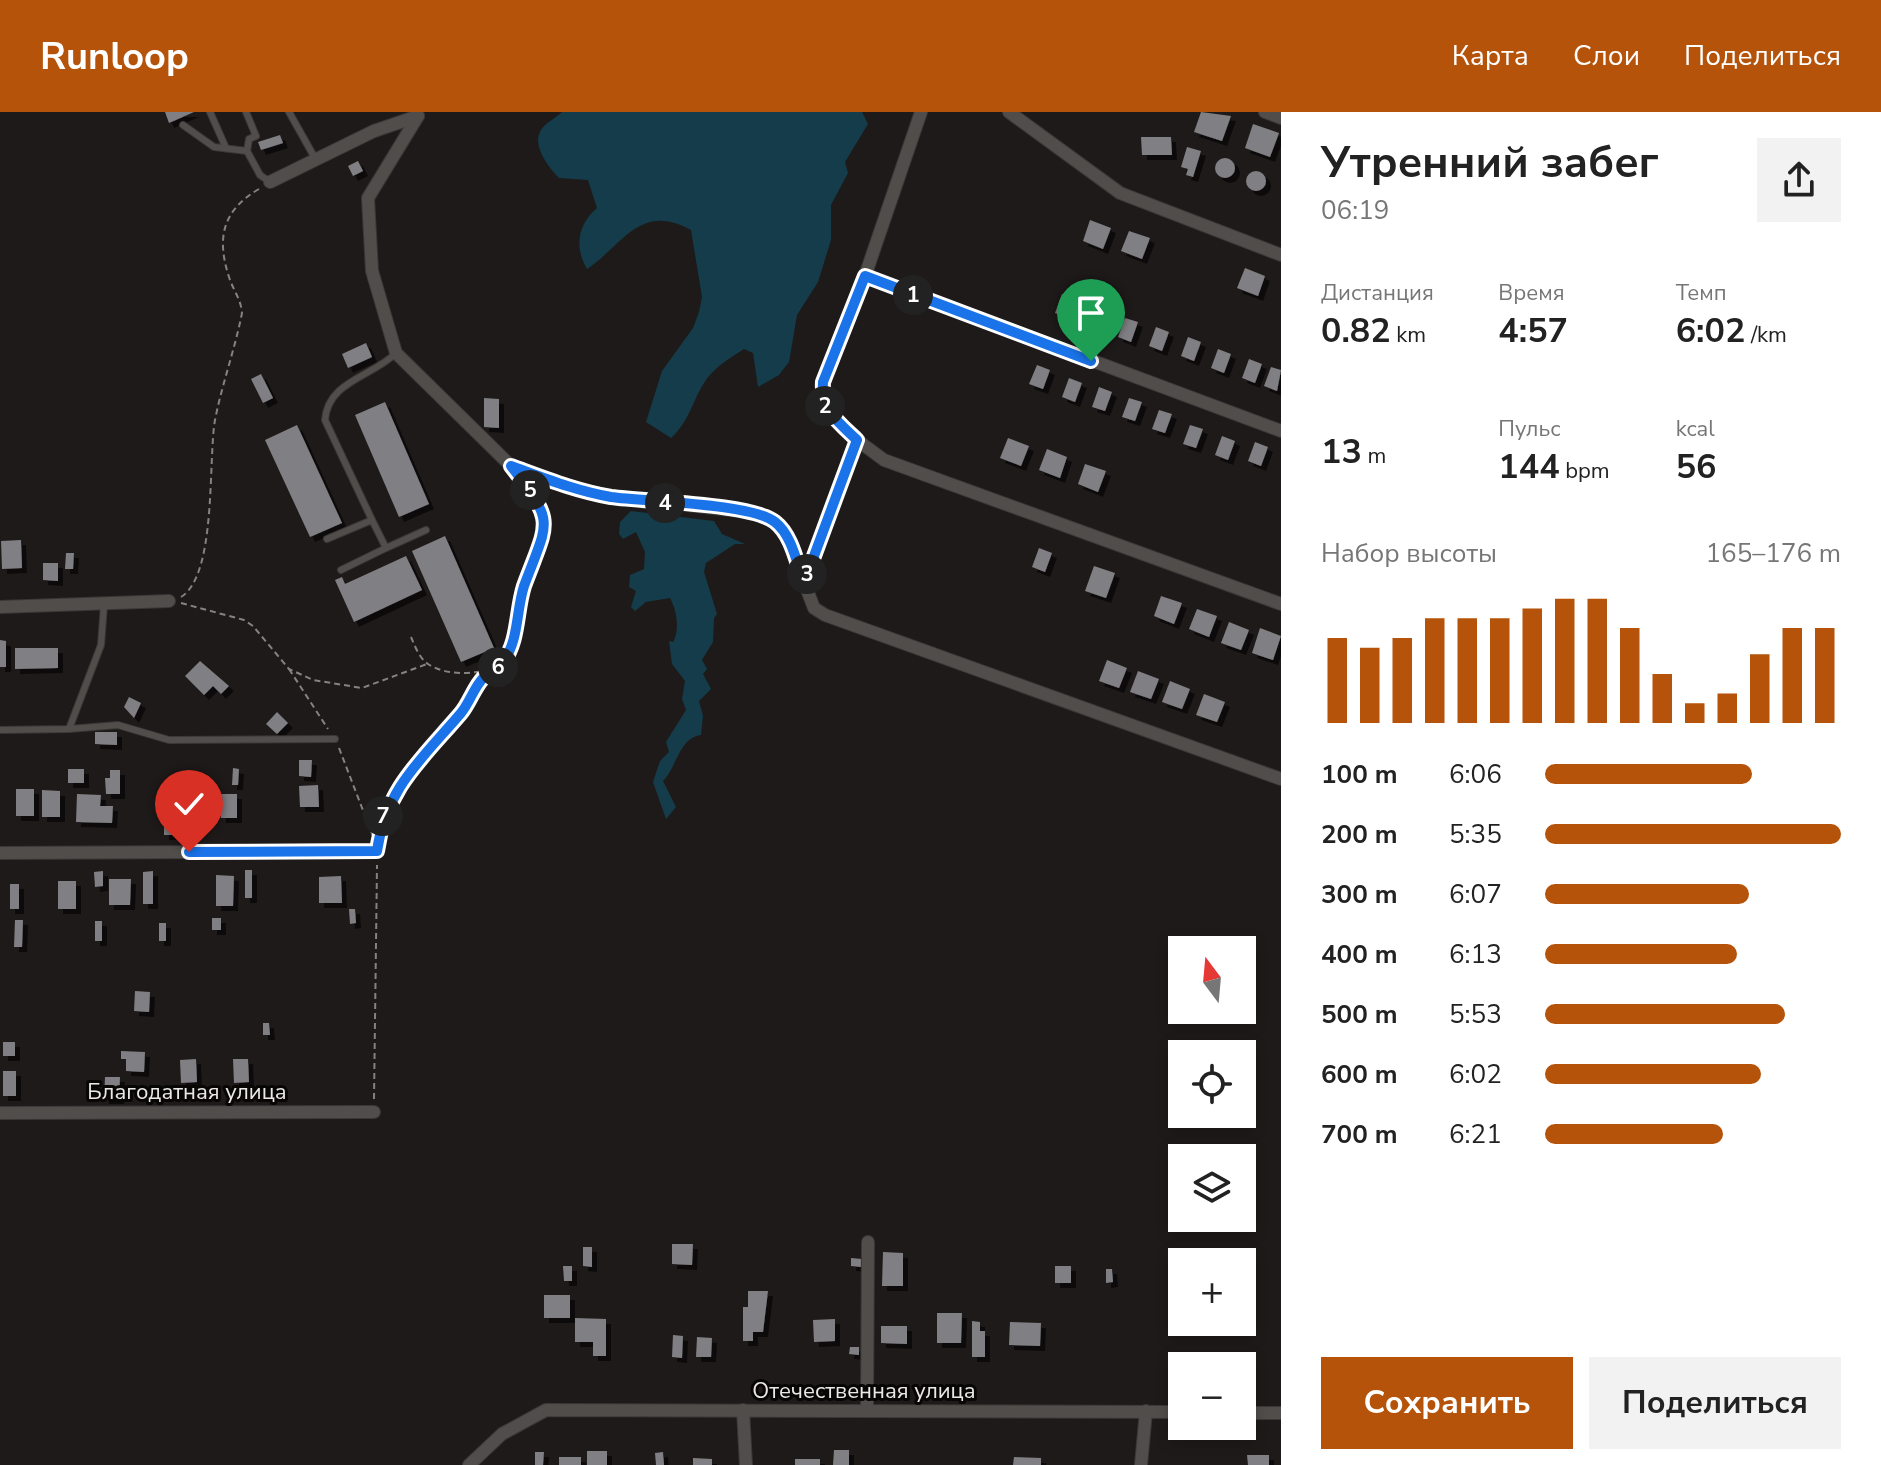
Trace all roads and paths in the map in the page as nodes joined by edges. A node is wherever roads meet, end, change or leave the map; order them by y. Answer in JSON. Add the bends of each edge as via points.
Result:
{"nodes":[{"id":1,"x":210,"y":112,"type":"edge"},
{"id":2,"x":246,"y":112,"type":"edge"},
{"id":3,"x":289,"y":112,"type":"edge"},
{"id":4,"x":921,"y":112,"type":"edge"},
{"id":5,"x":1009,"y":112,"type":"edge"},
{"id":6,"x":1034,"y":112,"type":"edge"},
{"id":7,"x":1265,"y":112,"type":"edge"},
{"id":8,"x":421,"y":114,"type":"edge"},
{"id":9,"x":1281,"y":118,"type":"edge"},
{"id":10,"x":183,"y":125,"type":"dead end"},
{"id":11,"x":1029,"y":128,"type":"junction"},
{"id":12,"x":226,"y":148,"type":"junction"},
{"id":13,"x":247,"y":151,"type":"junction"},
{"id":14,"x":316,"y":160,"type":"junction"},
{"id":15,"x":270,"y":182,"type":"junction"},
{"id":16,"x":1281,"y":255,"type":"edge"},
{"id":17,"x":865,"y":276,"type":"junction"},
{"id":18,"x":396,"y":353,"type":"junction"},
{"id":19,"x":1281,"y":431,"type":"edge"},
{"id":20,"x":857,"y":440,"type":"junction"},
{"id":21,"x":511,"y":466,"type":"junction"},
{"id":22,"x":372,"y":520,"type":"junction"},
{"id":23,"x":426,"y":530,"type":"dead end"},
{"id":24,"x":327,"y":539,"type":"dead end"},
{"id":25,"x":386,"y":548,"type":"junction"},
{"id":26,"x":341,"y":570,"type":"dead end"},
{"id":27,"x":804,"y":583,"type":"junction"},
{"id":28,"x":169,"y":601,"type":"junction"},
{"id":29,"x":1281,"y":604,"type":"edge"},
{"id":30,"x":104,"y":605,"type":"junction"},
{"id":31,"x":0,"y":607,"type":"edge"},
{"id":32,"x":411,"y":637,"type":"dead end"},
{"id":33,"x":428,"y":664,"type":"junction"},
{"id":34,"x":289,"y":669,"type":"junction"},
{"id":35,"x":492,"y":670,"type":"junction"},
{"id":36,"x":69,"y":729,"type":"junction"},
{"id":37,"x":0,"y":730,"type":"edge"},
{"id":38,"x":335,"y":739,"type":"junction"},
{"id":39,"x":1281,"y":779,"type":"edge"},
{"id":40,"x":377,"y":851,"type":"junction"},
{"id":41,"x":0,"y":853,"type":"edge"},
{"id":42,"x":374,"y":1112,"type":"joint"},
{"id":43,"x":0,"y":1113,"type":"edge"},
{"id":44,"x":868,"y":1242,"type":"dead end"},
{"id":45,"x":743,"y":1410,"type":"junction"},
{"id":46,"x":867,"y":1411,"type":"junction"},
{"id":47,"x":1146,"y":1411,"type":"junction"},
{"id":48,"x":1168,"y":1412,"type":"edge"},
{"id":49,"x":1256,"y":1413,"type":"edge"},
{"id":50,"x":1281,"y":1413,"type":"edge"},
{"id":51,"x":469,"y":1465,"type":"edge"},
{"id":52,"x":746,"y":1465,"type":"edge"},
{"id":53,"x":1141,"y":1465,"type":"edge"}],
"edges":[{"from":1,"to":12,"type":"lane"},
{"from":2,"to":13,"type":"lane","via":[[256,136],[249,139]]},
{"from":3,"to":14,"type":"lane"},
{"from":4,"to":17,"type":"street"},
{"from":5,"to":11,"type":"street"},
{"from":6,"to":11,"type":"street"},
{"from":7,"to":9,"type":"street"},
{"from":8,"to":14,"type":"street"},
{"from":8,"to":18,"type":"street","via":[[368,198],[372,271]]},
{"from":10,"to":12,"type":"lane","via":[[214,147]]},
{"from":11,"to":16,"type":"street","via":[[1120,193]]},
{"from":12,"to":13,"type":"lane"},
{"from":13,"to":15,"type":"lane"},
{"from":14,"to":15,"type":"street"},
{"from":15,"to":28,"type":"path","via":[[230,211],[224,225],[228,274],[242,313],[215,423],[212,492],[197,575],[184,595]]},
{"from":17,"to":19,"type":"street"},
{"from":17,"to":20,"type":"street","via":[[823,382],[822,399]]},
{"from":18,"to":21,"type":"street"},
{"from":18,"to":22,"type":"lane","via":[[334,393],[326,406],[325,420]]},
{"from":20,"to":27,"type":"street"},
{"from":20,"to":29,"type":"street","via":[[884,460]]},
{"from":21,"to":27,"type":"street","via":[[610,496],[748,512],[775,521],[786,535]]},
{"from":21,"to":35,"type":"path","via":[[539,500],[544,529],[508,651]]},
{"from":22,"to":24,"type":"lane"},
{"from":22,"to":25,"type":"lane"},
{"from":23,"to":25,"type":"lane"},
{"from":25,"to":26,"type":"lane"},
{"from":27,"to":39,"type":"street","via":[[814,608],[825,615]]},
{"from":28,"to":30,"type":"street"},
{"from":28,"to":34,"type":"path","via":[[244,620]]},
{"from":30,"to":31,"type":"street"},
{"from":30,"to":36,"type":"lane","via":[[101,645]]},
{"from":32,"to":33,"type":"path"},
{"from":33,"to":34,"type":"path","via":[[362,688],[313,680]]},
{"from":33,"to":35,"type":"path","via":[[471,673]]},
{"from":34,"to":38,"type":"path"},
{"from":35,"to":40,"type":"path","via":[[395,793],[382,819]]},
{"from":36,"to":37,"type":"lane"},
{"from":36,"to":38,"type":"lane","via":[[118,725],[169,740]]},
{"from":38,"to":40,"type":"path"},
{"from":40,"to":41,"type":"street"},
{"from":40,"to":42,"type":"path"},
{"from":42,"to":43,"type":"street","name":"Благодатная улица"},
{"from":44,"to":46,"type":"street"},
{"from":45,"to":46,"type":"street","name":"Отечественная улица"},
{"from":45,"to":51,"type":"street","name":"Отечественная улица","via":[[546,1410],[502,1434]]},
{"from":45,"to":52,"type":"street"},
{"from":46,"to":47,"type":"street","name":"Отечественная улица"},
{"from":47,"to":48,"type":"street","name":"Отечественная улица"},
{"from":47,"to":53,"type":"street"},
{"from":49,"to":50,"type":"street"}]}
